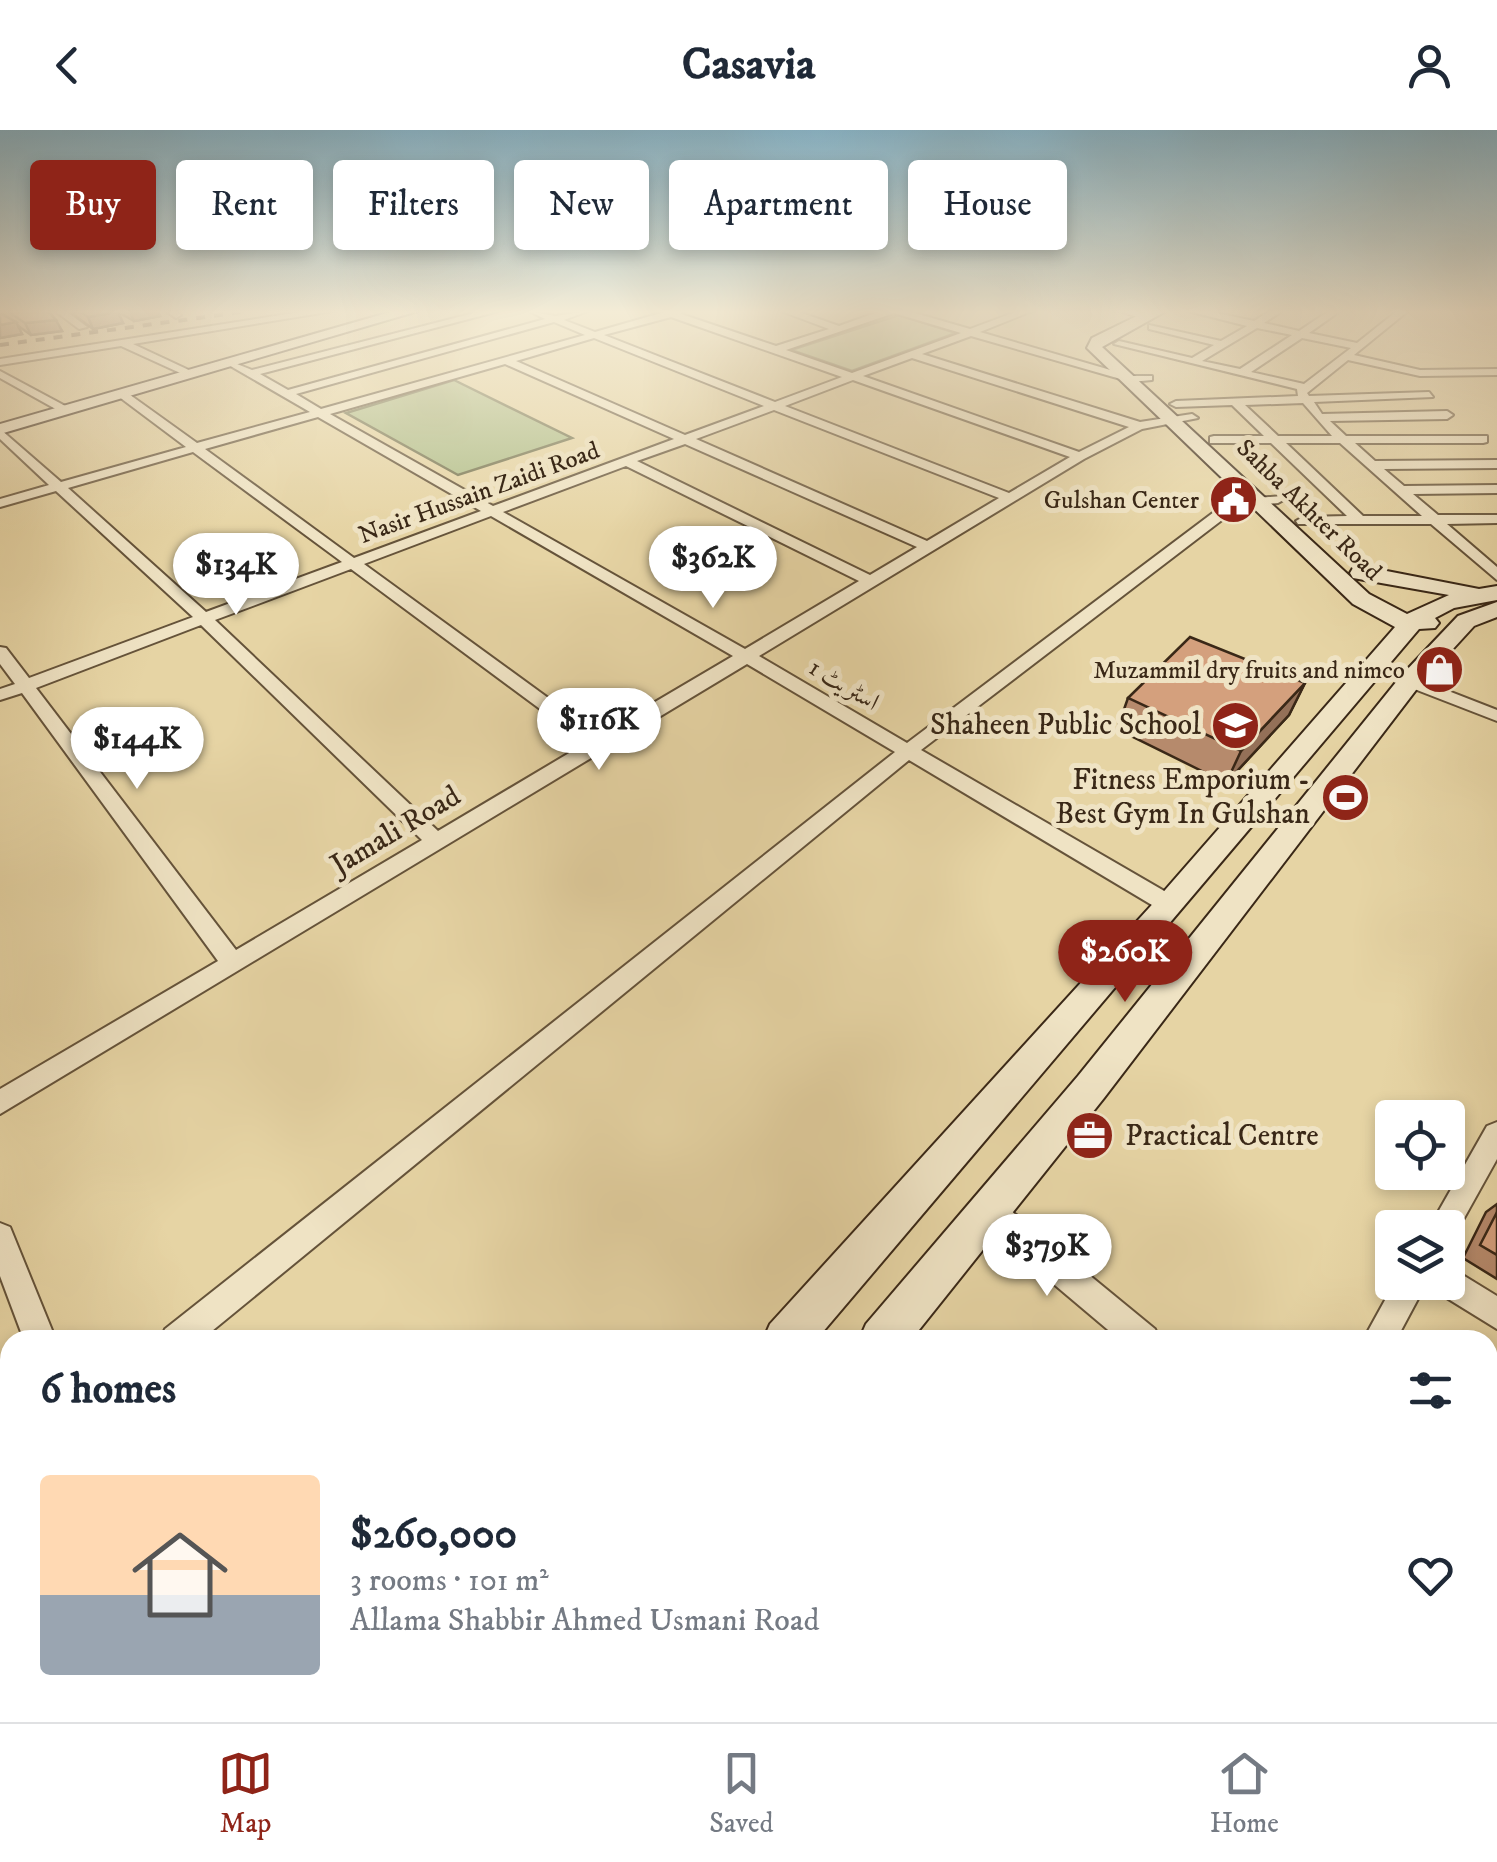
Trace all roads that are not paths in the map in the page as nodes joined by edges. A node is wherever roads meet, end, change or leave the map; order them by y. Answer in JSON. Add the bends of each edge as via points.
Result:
{"nodes":[{"id":1,"x":19,"y":385,"type":"edge"},
{"id":2,"x":151,"y":385,"type":"edge"},
{"id":3,"x":274,"y":385,"type":"edge"},
{"id":4,"x":316,"y":385,"type":"edge"},
{"id":5,"x":418,"y":385,"type":"edge"},
{"id":6,"x":564,"y":385,"type":"edge"},
{"id":7,"x":722,"y":385,"type":"edge"},
{"id":8,"x":835,"y":385,"type":"edge"},
{"id":9,"x":876,"y":385,"type":"edge"},
{"id":10,"x":1011,"y":385,"type":"edge"},
{"id":11,"x":1147,"y":385,"type":"edge"},
{"id":12,"x":1279,"y":385,"type":"edge"},
{"id":13,"x":1314,"y":385,"type":"edge"},
{"id":14,"x":288,"y":393,"type":"junction"},
{"id":15,"x":122,"y":394,"type":"junction"},
{"id":16,"x":1305,"y":394,"type":"junction"},
{"id":17,"x":1429,"y":394,"type":"dead end"},
{"id":18,"x":1236,"y":403,"type":"junction"},
{"id":19,"x":777,"y":407,"type":"junction"},
{"id":20,"x":66,"y":410,"type":"junction"},
{"id":21,"x":322,"y":412,"type":"junction"},
{"id":22,"x":1180,"y":414,"type":"junction"},
{"id":23,"x":1447,"y":414,"type":"dead end"},
{"id":24,"x":1319,"y":418,"type":"junction"},
{"id":25,"x":1139,"y":426,"type":"junction"},
{"id":26,"x":0,"y":431,"type":"edge"},
{"id":27,"x":1483,"y":438,"type":"dead end"},
{"id":28,"x":686,"y":440,"type":"junction"},
{"id":29,"x":1214,"y":440,"type":"junction"},
{"id":30,"x":1275,"y":440,"type":"junction"},
{"id":31,"x":1343,"y":440,"type":"junction"},
{"id":32,"x":199,"y":448,"type":"junction"},
{"id":33,"x":1080,"y":456,"type":"junction"},
{"id":34,"x":628,"y":462,"type":"junction"},
{"id":35,"x":1497,"y":464,"type":"edge"},
{"id":36,"x":1371,"y":465,"type":"junction"},
{"id":37,"x":60,"y":486,"type":"junction"},
{"id":38,"x":1497,"y":489,"type":"edge"},
{"id":39,"x":1399,"y":490,"type":"junction"},
{"id":40,"x":1010,"y":498,"type":"junction"},
{"id":41,"x":1268,"y":500,"type":"junction"},
{"id":42,"x":0,"y":502,"type":"edge"},
{"id":43,"x":492,"y":512,"type":"junction"},
{"id":44,"x":1432,"y":519,"type":"junction"},
{"id":45,"x":1497,"y":519,"type":"edge"},
{"id":46,"x":1358,"y":520,"type":"junction"},
{"id":47,"x":1303,"y":521,"type":"junction"},
{"id":48,"x":928,"y":547,"type":"junction"},
{"id":49,"x":354,"y":563,"type":"junction"},
{"id":50,"x":1361,"y":573,"type":"junction"},
{"id":51,"x":1497,"y":575,"type":"edge"},
{"id":52,"x":871,"y":581,"type":"junction"},
{"id":53,"x":1486,"y":604,"type":"edge"},
{"id":54,"x":204,"y":619,"type":"junction"},
{"id":55,"x":1414,"y":622,"type":"junction"},
{"id":56,"x":0,"y":652,"type":"edge"},
{"id":57,"x":1438,"y":652,"type":"junction"},
{"id":58,"x":746,"y":656,"type":"junction"},
{"id":59,"x":1410,"y":682,"type":"junction"},
{"id":60,"x":26,"y":685,"type":"junction"},
{"id":61,"x":0,"y":694,"type":"edge"},
{"id":62,"x":1497,"y":716,"type":"edge"},
{"id":63,"x":599,"y":744,"type":"junction"},
{"id":64,"x":908,"y":752,"type":"junction"},
{"id":65,"x":436,"y":842,"type":"junction"},
{"id":66,"x":1170,"y":905,"type":"junction"},
{"id":67,"x":233,"y":964,"type":"junction"},
{"id":68,"x":0,"y":1103,"type":"edge"},
{"id":69,"x":1497,"y":1134,"type":"edge"},
{"id":70,"x":1454,"y":1210,"type":"edge"},
{"id":71,"x":989,"y":1211,"type":"junction"},
{"id":72,"x":0,"y":1238,"type":"edge"},
{"id":73,"x":1465,"y":1292,"type":"edge"},
{"id":74,"x":1402,"y":1300,"type":"edge"},
{"id":75,"x":1497,"y":1314,"type":"edge"},
{"id":76,"x":36,"y":1330,"type":"edge"},
{"id":77,"x":188,"y":1330,"type":"edge"},
{"id":78,"x":795,"y":1330,"type":"edge"},
{"id":79,"x":890,"y":1330,"type":"edge"},
{"id":80,"x":1132,"y":1330,"type":"edge"},
{"id":81,"x":1386,"y":1330,"type":"edge"}],
"edges":[{"from":1,"to":20,"type":"street"},
{"from":2,"to":15,"type":"main road"},
{"from":3,"to":14,"type":"street","name":"اسٹریٹ 1"},
{"from":4,"to":14,"type":"street"},
{"from":5,"to":21,"type":"street"},
{"from":6,"to":28,"type":"street"},
{"from":7,"to":19,"type":"street"},
{"from":8,"to":19,"type":"street","name":"Nasir Hussain Zaidi Road"},
{"from":9,"to":33,"type":"street"},
{"from":10,"to":25,"type":"street"},
{"from":11,"to":22,"type":"main road","name":"Sahba Akhter Road"},
{"from":12,"to":16,"type":"street"},
{"from":13,"to":16,"type":"street"},
{"from":14,"to":21,"type":"street","name":"اسٹریٹ 1"},
{"from":15,"to":20,"type":"main road"},
{"from":15,"to":32,"type":"street"},
{"from":16,"to":17,"type":"street","name":"Jamali Road"},
{"from":16,"to":18,"type":"street","name":"Jamali Road"},
{"from":16,"to":24,"type":"street"},
{"from":18,"to":22,"type":"street","name":"Jamali Road"},
{"from":18,"to":30,"type":"street"},
{"from":19,"to":28,"type":"street","name":"Nasir Hussain Zaidi Road"},
{"from":19,"to":40,"type":"street"},
{"from":20,"to":26,"type":"main road"},
{"from":21,"to":32,"type":"street"},
{"from":21,"to":43,"type":"street","name":"اسٹریٹ 1"},
{"from":22,"to":25,"type":"street","name":"Jamali Road"},
{"from":22,"to":29,"type":"main road","name":"Sahba Akhter Road"},
{"from":22,"to":41,"type":"main road","name":"Sahba Akhter Road"},
{"from":23,"to":24,"type":"street"},
{"from":24,"to":31,"type":"street"},
{"from":25,"to":33,"type":"street","name":"Jamali Road"},
{"from":26,"to":37,"type":"street"},
{"from":27,"to":31,"type":"street"},
{"from":28,"to":34,"type":"street","name":"Nasir Hussain Zaidi Road"},
{"from":28,"to":48,"type":"street"},
{"from":29,"to":30,"type":"street"},
{"from":29,"to":41,"type":"main road","name":"Sahba Akhter Road"},
{"from":30,"to":31,"type":"street"},
{"from":30,"to":46,"type":"street"},
{"from":31,"to":36,"type":"street"},
{"from":32,"to":37,"type":"street"},
{"from":32,"to":49,"type":"street"},
{"from":33,"to":40,"type":"street","name":"Jamali Road"},
{"from":34,"to":43,"type":"street","name":"Nasir Hussain Zaidi Road"},
{"from":34,"to":52,"type":"street"},
{"from":35,"to":36,"type":"street"},
{"from":36,"to":39,"type":"street"},
{"from":37,"to":42,"type":"street"},
{"from":37,"to":54,"type":"street"},
{"from":38,"to":39,"type":"street"},
{"from":39,"to":44,"type":"street"},
{"from":40,"to":48,"type":"street","name":"Jamali Road"},
{"from":41,"to":47,"type":"main road","name":"Sahba Akhter Road"},
{"from":41,"to":55,"type":"main road","name":"Sahba Akhter Road","via":[[1373,608]]},
{"from":41,"to":64,"type":"street","via":[[1235,503]]},
{"from":43,"to":49,"type":"street","name":"Nasir Hussain Zaidi Road"},
{"from":43,"to":58,"type":"street","name":"اسٹریٹ 1"},
{"from":44,"to":45,"type":"street"},
{"from":44,"to":46,"type":"street"},
{"from":44,"to":51,"type":"street"},
{"from":46,"to":47,"type":"street"},
{"from":47,"to":50,"type":"main road","name":"Sahba Akhter Road"},
{"from":48,"to":52,"type":"street","name":"Jamali Road"},
{"from":49,"to":54,"type":"street","name":"Nasir Hussain Zaidi Road"},
{"from":49,"to":63,"type":"street"},
{"from":50,"to":53,"type":"main road"},
{"from":50,"to":55,"type":"main road","name":"Sahba Akhter Road"},
{"from":52,"to":58,"type":"street","name":"Jamali Road"},
{"from":53,"to":55,"type":"main road","via":[[1432,607]]},
{"from":53,"to":57,"type":"main road"},
{"from":54,"to":60,"type":"street","name":"Nasir Hussain Zaidi Road"},
{"from":54,"to":65,"type":"street"},
{"from":55,"to":57,"type":"main road","name":"Sahba Akhter Road"},
{"from":55,"to":66,"type":"main road"},
{"from":56,"to":60,"type":"street"},
{"from":57,"to":59,"type":"main road"},
{"from":58,"to":63,"type":"street","name":"Jamali Road"},
{"from":58,"to":64,"type":"street","name":"اسٹریٹ 1"},
{"from":59,"to":62,"type":"street"},
{"from":59,"to":71,"type":"main road"},
{"from":60,"to":61,"type":"street","name":"Nasir Hussain Zaidi Road"},
{"from":60,"to":67,"type":"street"},
{"from":63,"to":65,"type":"street","name":"Jamali Road"},
{"from":64,"to":66,"type":"street","name":"اسٹریٹ 1"},
{"from":64,"to":77,"type":"street"},
{"from":65,"to":67,"type":"street","name":"Jamali Road"},
{"from":66,"to":78,"type":"main road"},
{"from":67,"to":68,"type":"street","name":"Jamali Road"},
{"from":69,"to":70,"type":"street"},
{"from":71,"to":79,"type":"main road"},
{"from":71,"to":80,"type":"street"},
{"from":72,"to":76,"type":"street"},
{"from":73,"to":75,"type":"street"},
{"from":74,"to":81,"type":"street"}]}
